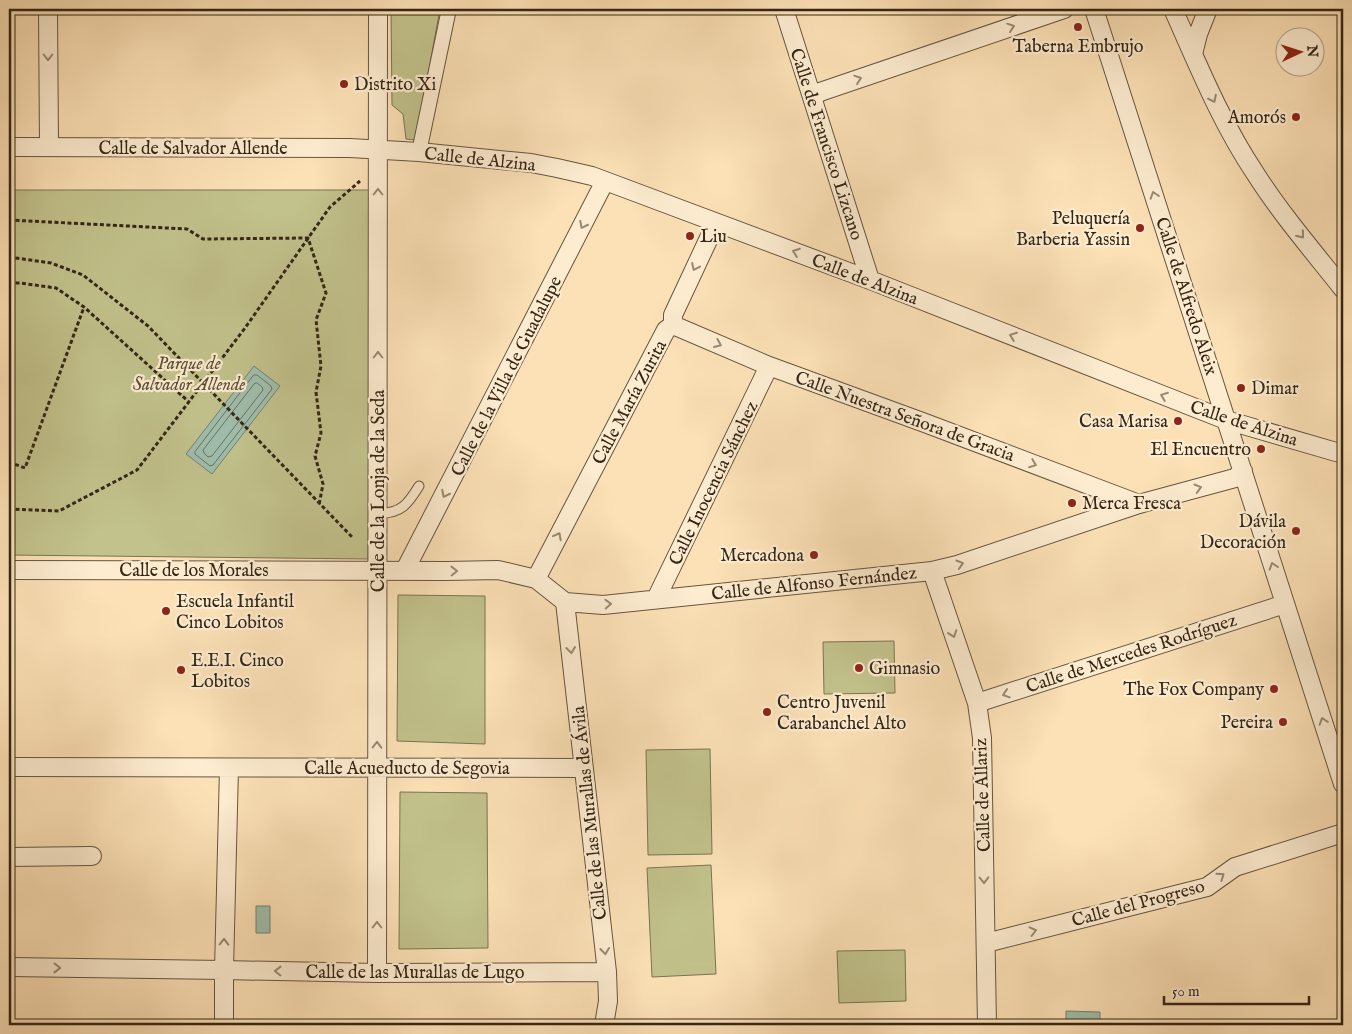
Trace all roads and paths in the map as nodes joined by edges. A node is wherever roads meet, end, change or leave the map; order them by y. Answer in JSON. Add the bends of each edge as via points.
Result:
{"nodes":[{"id":1,"x":48,"y":9,"type":"edge"},
{"id":2,"x":378,"y":9,"type":"edge"},
{"id":3,"x":448,"y":9,"type":"edge"},
{"id":4,"x":784,"y":9,"type":"edge"},
{"id":5,"x":1064,"y":9,"type":"edge"},
{"id":6,"x":1094,"y":9,"type":"edge"},
{"id":7,"x":1173,"y":9,"type":"edge"},
{"id":8,"x":1208,"y":9,"type":"edge"},
{"id":9,"x":1193,"y":54,"type":"junction"},
{"id":10,"x":813,"y":97,"type":"junction"},
{"id":11,"x":9,"y":147,"type":"edge"},
{"id":12,"x":49,"y":147,"type":"junction"},
{"id":13,"x":376,"y":149,"type":"junction"},
{"id":14,"x":419,"y":152,"type":"junction"},
{"id":15,"x":361,"y":181,"type":"dead end"},
{"id":16,"x":605,"y":181,"type":"junction"},
{"id":17,"x":9,"y":220,"type":"edge"},
{"id":18,"x":716,"y":223,"type":"junction"},
{"id":19,"x":308,"y":238,"type":"junction"},
{"id":20,"x":9,"y":257,"type":"edge"},
{"id":21,"x":870,"y":280,"type":"junction"},
{"id":22,"x":9,"y":283,"type":"edge"},
{"id":23,"x":1343,"y":288,"type":"edge"},
{"id":24,"x":84,"y":307,"type":"junction"},
{"id":25,"x":672,"y":325,"type":"junction"},
{"id":26,"x":769,"y":366,"type":"junction"},
{"id":27,"x":202,"y":384,"type":"junction"},
{"id":28,"x":189,"y":402,"type":"junction"},
{"id":29,"x":1226,"y":420,"type":"junction"},
{"id":30,"x":1343,"y":454,"type":"edge"},
{"id":31,"x":9,"y":462,"type":"edge"},
{"id":32,"x":1243,"y":472,"type":"junction"},
{"id":33,"x":420,"y":486,"type":"dead end"},
{"id":34,"x":1139,"y":504,"type":"junction"},
{"id":35,"x":319,"y":505,"type":"junction"},
{"id":36,"x":9,"y":509,"type":"edge"},
{"id":37,"x":378,"y":513,"type":"junction"},
{"id":38,"x":353,"y":538,"type":"dead end"},
{"id":39,"x":9,"y":570,"type":"edge"},
{"id":40,"x":405,"y":570,"type":"junction"},
{"id":41,"x":378,"y":571,"type":"junction"},
{"id":42,"x":932,"y":572,"type":"junction"},
{"id":43,"x":536,"y":580,"type":"junction"},
{"id":44,"x":656,"y":600,"type":"junction"},
{"id":45,"x":565,"y":602,"type":"junction"},
{"id":46,"x":1285,"y":604,"type":"junction"},
{"id":47,"x":976,"y":703,"type":"junction"},
{"id":48,"x":9,"y":767,"type":"edge"},
{"id":49,"x":376,"y":767,"type":"junction"},
{"id":50,"x":229,"y":768,"type":"junction"},
{"id":51,"x":584,"y":768,"type":"junction"},
{"id":52,"x":1343,"y":784,"type":"edge"},
{"id":53,"x":1343,"y":833,"type":"edge"},
{"id":54,"x":92,"y":856,"type":"dead end"},
{"id":55,"x":9,"y":857,"type":"edge"},
{"id":56,"x":986,"y":943,"type":"junction"},
{"id":57,"x":9,"y":968,"type":"edge"},
{"id":58,"x":224,"y":970,"type":"junction"},
{"id":59,"x":607,"y":972,"type":"junction"},
{"id":60,"x":377,"y":974,"type":"junction"},
{"id":61,"x":224,"y":1025,"type":"edge"},
{"id":62,"x":604,"y":1025,"type":"edge"},
{"id":63,"x":987,"y":1025,"type":"edge"}],
"edges":[{"from":1,"to":12,"type":"street","one_way":true},
{"from":2,"to":13,"type":"street","name":"Calle de la Lonja de la Seda"},
{"from":3,"to":14,"type":"street"},
{"from":4,"to":10,"type":"street","name":"Calle de Francisco Lizcano"},
{"from":10,"to":5,"type":"street","one_way":true},
{"from":29,"to":6,"type":"street","name":"Calle de Alfredo Aleix","one_way":true},
{"from":7,"to":9,"type":"street"},
{"from":8,"to":9,"type":"street"},
{"from":9,"to":23,"type":"street","one_way":true,"via":[[1218,109],[1254,172]]},
{"from":10,"to":21,"type":"street","name":"Calle de Francisco Lizcano"},
{"from":11,"to":12,"type":"street","name":"Calle de Salvador Allende"},
{"from":12,"to":13,"type":"street","name":"Calle de Salvador Allende"},
{"from":13,"to":14,"type":"street","name":"Calle de Alzina"},
{"from":37,"to":13,"type":"street","name":"Calle de la Lonja de la Seda","one_way":true},
{"from":14,"to":16,"type":"street","name":"Calle de Alzina","via":[[532,164],[575,171]]},
{"from":15,"to":19,"type":"path","via":[[330,207]]},
{"from":16,"to":18,"type":"street","name":"Calle de Alzina"},
{"from":16,"to":40,"type":"street","name":"Calle de la Villa de Guadalupe","one_way":true},
{"from":17,"to":19,"type":"path","via":[[187,229],[203,239]]},
{"from":21,"to":18,"type":"street","name":"Calle de Alzina","one_way":true},
{"from":18,"to":25,"type":"street","name":"Calle María Zurita","one_way":true,"via":[[673,315]]},
{"from":19,"to":27,"type":"path"},
{"from":19,"to":35,"type":"path","via":[[326,293],[316,320],[321,366],[316,392],[322,433],[315,456],[323,484]]},
{"from":20,"to":27,"type":"path","via":[[51,263],[83,275],[148,326]]},
{"from":29,"to":21,"type":"street","name":"Calle de Alzina","one_way":true},
{"from":22,"to":24,"type":"path","via":[[56,288]]},
{"from":24,"to":28,"type":"path"},
{"from":24,"to":31,"type":"path","via":[[25,468]]},
{"from":25,"to":26,"type":"street","name":"Calle Nuestra Señora de Gracia","one_way":true},
{"from":43,"to":25,"type":"street","name":"Calle María Zurita","one_way":true,"via":[[666,330]]},
{"from":26,"to":34,"type":"street","name":"Calle Nuestra Señora de Gracia","one_way":true},
{"from":26,"to":44,"type":"street","name":"Calle Inocencia Sánchez"},
{"from":27,"to":28,"type":"path"},
{"from":27,"to":35,"type":"path"},
{"from":28,"to":36,"type":"path","via":[[137,470],[59,511]]},
{"from":29,"to":30,"type":"street","name":"Calle de Alzina"},
{"from":29,"to":32,"type":"street","name":"Calle de Alfredo Aleix"},
{"from":34,"to":32,"type":"street","name":"Calle de Alfonso Fernández","one_way":true,"via":[[1234,478]]},
{"from":46,"to":32,"type":"street","name":"Calle de Alfredo Aleix","one_way":true},
{"from":33,"to":37,"type":"lane","via":[[400,510]]},
{"from":42,"to":34,"type":"street","name":"Calle de Alfonso Fernández","one_way":true},
{"from":35,"to":38,"type":"path"},
{"from":37,"to":41,"type":"street","name":"Calle de la Lonja de la Seda"},
{"from":39,"to":41,"type":"street","name":"Calle de los Morales"},
{"from":40,"to":41,"type":"street"},
{"from":40,"to":43,"type":"street","one_way":true,"via":[[498,570]]},
{"from":49,"to":41,"type":"street","name":"Calle de la Lonja de la Seda","one_way":true},
{"from":42,"to":44,"type":"street","name":"Calle de Alfonso Fernández"},
{"from":42,"to":47,"type":"street","name":"Calle de Allariz","one_way":true},
{"from":43,"to":45,"type":"street"},
{"from":45,"to":44,"type":"street","name":"Calle de Alfonso Fernández","one_way":true,"via":[[603,605]]},
{"from":45,"to":51,"type":"street","name":"Calle de las Murallas de Ávila","one_way":true},
{"from":46,"to":47,"type":"street","name":"Calle de Mercedes Rodríguez","one_way":true},
{"from":52,"to":46,"type":"street","name":"Calle de Alfredo Aleix","one_way":true},
{"from":47,"to":56,"type":"street","name":"Calle de Allariz","one_way":true,"via":[[982,738]]},
{"from":48,"to":50,"type":"street","name":"Calle Acueducto de Segovia"},
{"from":49,"to":50,"type":"street","name":"Calle Acueducto de Segovia"},
{"from":49,"to":51,"type":"street","name":"Calle Acueducto de Segovia"},
{"from":60,"to":49,"type":"street","name":"Calle de la Lonja de la Seda","one_way":true},
{"from":58,"to":50,"type":"street","one_way":true},
{"from":51,"to":59,"type":"street","name":"Calle de las Murallas de Ávila","one_way":true},
{"from":56,"to":53,"type":"street","name":"Calle del Progreso","one_way":true,"via":[[1207,887],[1235,867]]},
{"from":54,"to":55,"type":"street"},
{"from":56,"to":63,"type":"street","name":"Calle de Allariz"},
{"from":57,"to":58,"type":"street","name":"Calle de las Murallas de Lugo","one_way":true},
{"from":60,"to":58,"type":"street","name":"Calle de las Murallas de Lugo","one_way":true},
{"from":58,"to":61,"type":"street"},
{"from":59,"to":60,"type":"street","name":"Calle de las Murallas de Lugo"},
{"from":59,"to":62,"type":"street","name":"Calle de las Murallas de Ávila","via":[[608,1001]]}]}
